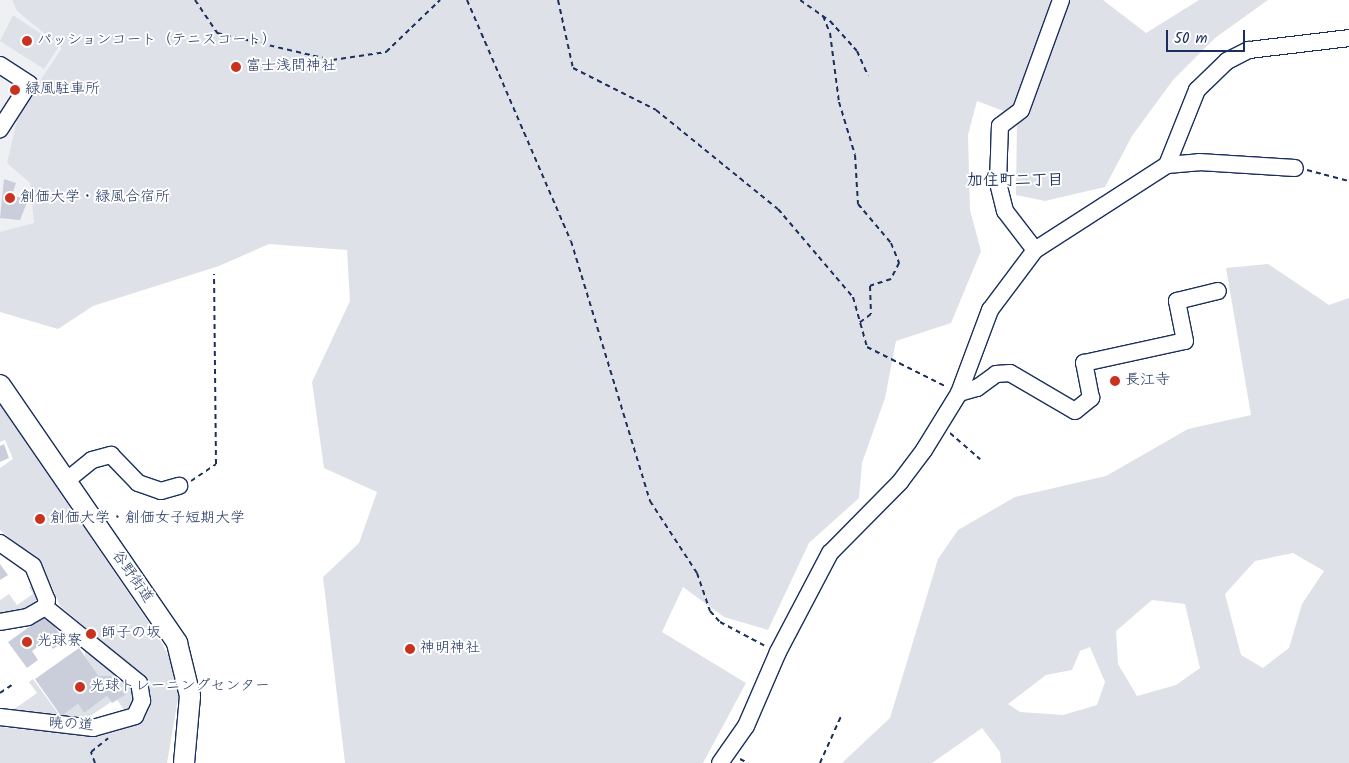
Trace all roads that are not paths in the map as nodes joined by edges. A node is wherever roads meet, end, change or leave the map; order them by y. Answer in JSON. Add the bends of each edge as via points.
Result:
{"nodes":[{"id":1,"x":1060,"y":0,"type":"edge"},
{"id":2,"x":1349,"y":38,"type":"edge"},
{"id":3,"x":0,"y":66,"type":"edge"},
{"id":4,"x":6,"y":107,"type":"edge"},
{"id":5,"x":0,"y":129,"type":"edge"},
{"id":6,"x":1166,"y":165,"type":"junction"},
{"id":7,"x":1295,"y":168,"type":"road end"},
{"id":8,"x":1035,"y":250,"type":"junction"},
{"id":9,"x":1218,"y":291,"type":"dead end"},
{"id":10,"x":0,"y":385,"type":"edge"},
{"id":11,"x":960,"y":393,"type":"junction"},
{"id":12,"x":66,"y":481,"type":"junction"},
{"id":13,"x":179,"y":486,"type":"road end"},
{"id":14,"x":0,"y":543,"type":"edge"},
{"id":15,"x":45,"y":607,"type":"junction"},
{"id":16,"x":0,"y":622,"type":"edge"},
{"id":17,"x":0,"y":718,"type":"edge"},
{"id":18,"x":184,"y":763,"type":"edge"},
{"id":19,"x":720,"y":763,"type":"edge"}],
"edges":[{"from":1,"to":8,"type":"street","via":[[1021,110],[1000,126],[998,182],[1005,211]]},
{"from":2,"to":6,"type":"street","via":[[1249,50],[1227,61],[1197,90]]},
{"from":3,"to":4,"type":"street","via":[[29,84]]},
{"from":4,"to":5,"type":"street"},
{"from":6,"to":7,"type":"street","via":[[1199,162]]},
{"from":6,"to":8,"type":"street"},
{"from":8,"to":11,"type":"street","via":[[990,310]]},
{"from":9,"to":11,"type":"street","via":[[1177,301],[1185,341],[1084,363],[1091,398],[1075,411],[1010,373],[996,374],[977,388]]},
{"from":10,"to":12,"type":"main road","name":"谷野街道"},
{"from":11,"to":19,"type":"street","via":[[900,482],[830,553],[778,652],[746,726]]},
{"from":12,"to":13,"type":"street","via":[[92,460],[111,455],[138,483],[161,492]]},
{"from":12,"to":18,"type":"main road","name":"谷野街道","via":[[181,652],[190,696]]},
{"from":14,"to":15,"type":"street","via":[[41,578]]},
{"from":15,"to":16,"type":"street","via":[[28,617]]},
{"from":15,"to":17,"type":"street","name":"暁の道","via":[[139,683],[142,701],[135,716],[93,728]]}]}
